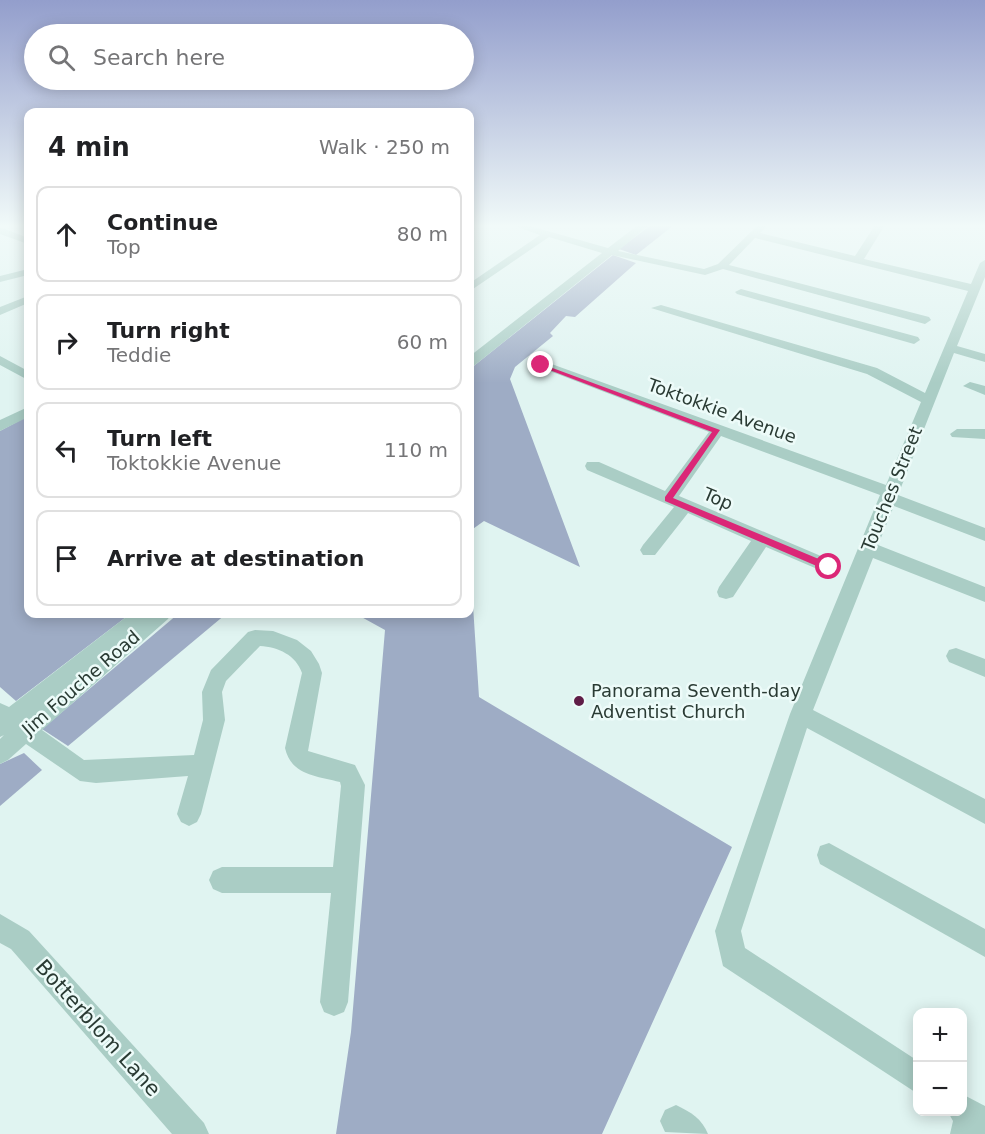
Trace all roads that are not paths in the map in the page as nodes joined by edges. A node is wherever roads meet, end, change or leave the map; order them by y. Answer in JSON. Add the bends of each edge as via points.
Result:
{"nodes":[{"id":1,"x":577,"y":278,"type":"edge"},
{"id":2,"x":766,"y":278,"type":"edge"},
{"id":3,"x":916,"y":278,"type":"edge"},
{"id":4,"x":981,"y":278,"type":"edge"},
{"id":5,"x":741,"y":292,"type":"dead end"},
{"id":6,"x":832,"y":296,"type":"junction"},
{"id":7,"x":977,"y":297,"type":"edge"},
{"id":8,"x":24,"y":301,"type":"edge"},
{"id":9,"x":657,"y":308,"type":"dead end"},
{"id":10,"x":0,"y":311,"type":"edge"},
{"id":11,"x":820,"y":314,"type":"junction"},
{"id":12,"x":925,"y":320,"type":"dead end"},
{"id":13,"x":914,"y":340,"type":"dead end"},
{"id":14,"x":949,"y":348,"type":"junction"},
{"id":15,"x":985,"y":358,"type":"edge"},
{"id":16,"x":474,"y":359,"type":"edge"},
{"id":17,"x":0,"y":360,"type":"edge"},
{"id":18,"x":541,"y":365,"type":"dead end"},
{"id":19,"x":24,"y":371,"type":"edge"},
{"id":20,"x":970,"y":386,"type":"dead end"},
{"id":21,"x":985,"y":391,"type":"edge"},
{"id":22,"x":928,"y":400,"type":"junction"},
{"id":23,"x":24,"y":413,"type":"edge"},
{"id":24,"x":0,"y":426,"type":"edge"},
{"id":25,"x":717,"y":431,"type":"junction"},
{"id":26,"x":957,"y":434,"type":"dead end"},
{"id":27,"x":985,"y":435,"type":"edge"},
{"id":28,"x":592,"y":466,"type":"dead end"},
{"id":29,"x":889,"y":495,"type":"junction"},
{"id":30,"x":676,"y":502,"type":"junction"},
{"id":31,"x":985,"y":535,"type":"edge"},
{"id":32,"x":762,"y":539,"type":"junction"},
{"id":33,"x":867,"y":548,"type":"junction"},
{"id":34,"x":649,"y":550,"type":"dead end"},
{"id":35,"x":829,"y":567,"type":"dead end"},
{"id":36,"x":726,"y":592,"type":"dead end"},
{"id":37,"x":985,"y":595,"type":"edge"},
{"id":38,"x":139,"y":618,"type":"edge"},
{"id":39,"x":155,"y":618,"type":"edge"},
{"id":40,"x":956,"y":656,"type":"dead end"},
{"id":41,"x":985,"y":668,"type":"edge"},
{"id":42,"x":801,"y":714,"type":"junction"},
{"id":43,"x":8,"y":723,"type":"edge"},
{"id":44,"x":0,"y":753,"type":"edge"},
{"id":45,"x":202,"y":765,"type":"junction"},
{"id":46,"x":985,"y":812,"type":"edge"},
{"id":47,"x":189,"y":814,"type":"dead end"},
{"id":48,"x":829,"y":855,"type":"dead end"},
{"id":49,"x":222,"y":880,"type":"dead end"},
{"id":50,"x":345,"y":880,"type":"junction"},
{"id":51,"x":0,"y":927,"type":"edge"},
{"id":52,"x":985,"y":944,"type":"edge"},
{"id":53,"x":334,"y":1002,"type":"dead end"},
{"id":54,"x":913,"y":1076,"type":"edge"},
{"id":55,"x":193,"y":1134,"type":"edge"}],
"edges":[{"from":1,"to":16,"type":"street"},
{"from":2,"to":6,"type":"street"},
{"from":3,"to":7,"type":"street"},
{"from":4,"to":7,"type":"street","name":"Touches Street"},
{"from":5,"to":11,"type":"street"},
{"from":6,"to":11,"type":"street"},
{"from":6,"to":12,"type":"street"},
{"from":7,"to":14,"type":"street","name":"Touches Street"},
{"from":8,"to":10,"type":"street"},
{"from":9,"to":22,"type":"street","via":[[873,371]]},
{"from":11,"to":13,"type":"street"},
{"from":14,"to":15,"type":"street"},
{"from":14,"to":22,"type":"street","name":"Touches Street"},
{"from":17,"to":19,"type":"street"},
{"from":18,"to":25,"type":"street","name":"Toktokkie Avenue"},
{"from":20,"to":21,"type":"street"},
{"from":22,"to":29,"type":"street","name":"Touches Street"},
{"from":23,"to":24,"type":"street"},
{"from":25,"to":29,"type":"street","name":"Toktokkie Avenue"},
{"from":25,"to":30,"type":"street"},
{"from":26,"to":27,"type":"street"},
{"from":28,"to":30,"type":"street","name":"Top"},
{"from":29,"to":31,"type":"street","name":"Toktokkie Avenue"},
{"from":29,"to":33,"type":"street","name":"Touches Street"},
{"from":30,"to":32,"type":"street","name":"Top"},
{"from":30,"to":34,"type":"street"},
{"from":32,"to":35,"type":"street","name":"Top"},
{"from":32,"to":36,"type":"street"},
{"from":33,"to":37,"type":"street"},
{"from":33,"to":42,"type":"street","name":"Touches Street"},
{"from":38,"to":43,"type":"street","name":"Jim Fouche Road"},
{"from":39,"to":43,"type":"street","name":"Jim Fouche Road"},
{"from":40,"to":41,"type":"street"},
{"from":42,"to":46,"type":"street"},
{"from":42,"to":54,"type":"street","name":"Touches Street","via":[[728,931],[733,956]]},
{"from":43,"to":44,"type":"street","name":"Jim Fouche Road"},
{"from":43,"to":45,"type":"street","via":[[87,772]]},
{"from":45,"to":47,"type":"street"},
{"from":45,"to":50,"type":"street","via":[[214,720],[212,692],[218,676],[255,638],[288,644],[310,665],[312,673],[296,748],[298,757],[306,763],[347,773],[353,785]]},
{"from":48,"to":52,"type":"street"},
{"from":49,"to":50,"type":"street"},
{"from":50,"to":53,"type":"street"},
{"from":51,"to":55,"type":"street","name":"Botterblom Lane","via":[[20,940]]}]}
